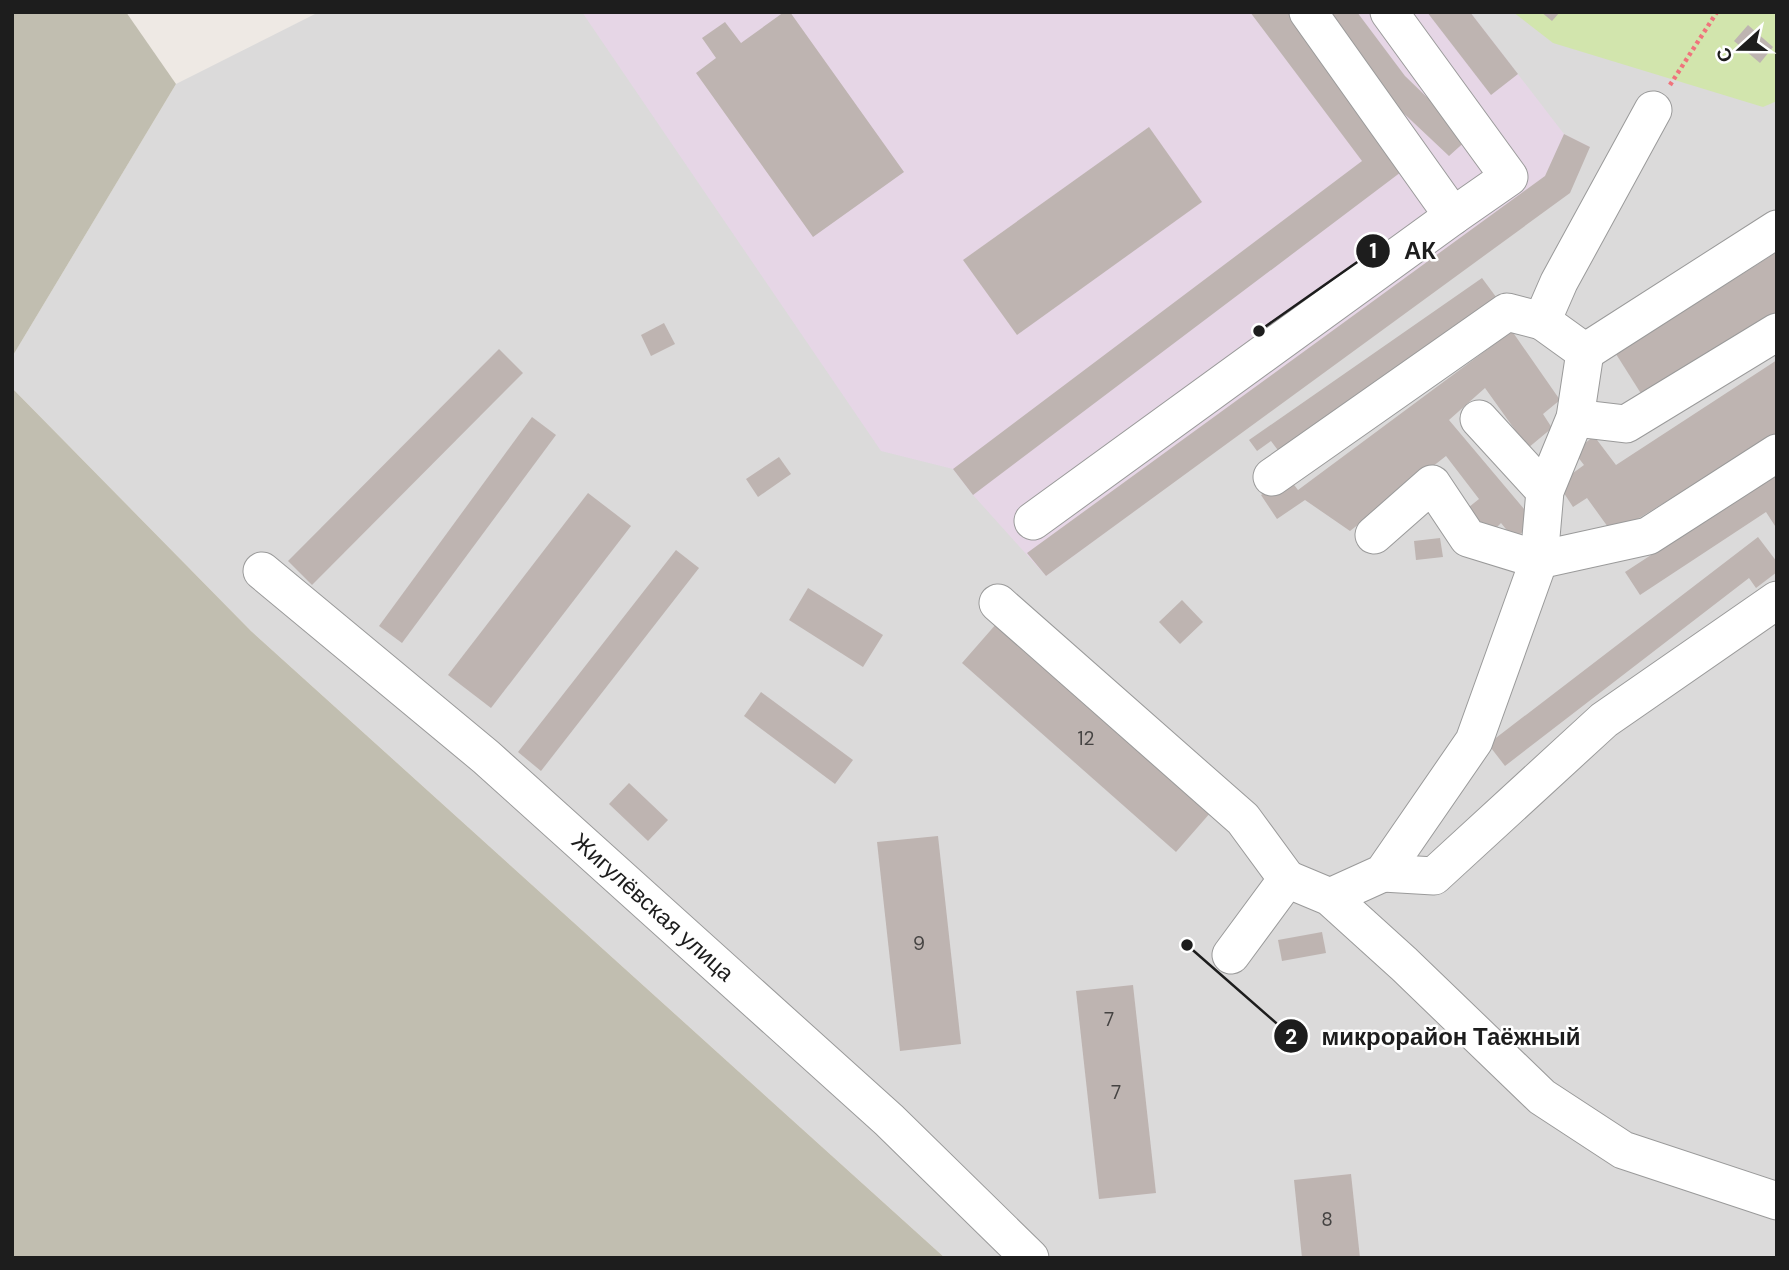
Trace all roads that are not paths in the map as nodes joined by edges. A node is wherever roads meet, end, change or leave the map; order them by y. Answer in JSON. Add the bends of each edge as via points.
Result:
{"nodes":[{"id":1,"x":1308,"y":12,"type":"edge"},
{"id":2,"x":1389,"y":12,"type":"edge"},
{"id":3,"x":1653,"y":110,"type":"road end"},
{"id":4,"x":1453,"y":216,"type":"junction"},
{"id":5,"x":1777,"y":229,"type":"edge"},
{"id":6,"x":1542,"y":321,"type":"junction"},
{"id":7,"x":1777,"y":332,"type":"edge"},
{"id":8,"x":1586,"y":352,"type":"junction"},
{"id":9,"x":1575,"y":418,"type":"junction"},
{"id":10,"x":1479,"y":419,"type":"dead end"},
{"id":11,"x":1777,"y":453,"type":"edge"},
{"id":12,"x":1272,"y":477,"type":"dead end"},
{"id":13,"x":1545,"y":491,"type":"junction"},
{"id":14,"x":1033,"y":521,"type":"dead end"},
{"id":15,"x":1374,"y":535,"type":"dead end"},
{"id":16,"x":1539,"y":560,"type":"junction"},
{"id":17,"x":262,"y":571,"type":"dead end"},
{"id":18,"x":1777,"y":600,"type":"edge"},
{"id":19,"x":998,"y":603,"type":"dead end"},
{"id":20,"x":1383,"y":873,"type":"junction"},
{"id":21,"x":1287,"y":879,"type":"junction"},
{"id":22,"x":1330,"y":897,"type":"junction"},
{"id":23,"x":1231,"y":955,"type":"dead end"},
{"id":24,"x":1777,"y":1200,"type":"edge"},
{"id":25,"x":1030,"y":1258,"type":"edge"}],
"edges":[{"from":1,"to":4,"type":"street"},
{"from":2,"to":4,"type":"street","via":[[1510,177]]},
{"from":3,"to":6,"type":"street"},
{"from":4,"to":14,"type":"street"},
{"from":5,"to":8,"type":"street"},
{"from":6,"to":8,"type":"street"},
{"from":6,"to":12,"type":"street","via":[[1507,313]]},
{"from":7,"to":9,"type":"street","via":[[1626,424]]},
{"from":8,"to":9,"type":"street"},
{"from":9,"to":13,"type":"street"},
{"from":10,"to":13,"type":"street"},
{"from":11,"to":16,"type":"street","via":[[1648,536]]},
{"from":13,"to":16,"type":"street"},
{"from":15,"to":16,"type":"street","via":[[1432,484],[1468,538]]},
{"from":16,"to":20,"type":"street","via":[[1474,741]]},
{"from":17,"to":25,"type":"street","name":"Жигулёвская улица","via":[[486,757],[888,1120]]},
{"from":18,"to":20,"type":"street","via":[[1604,720],[1434,876]]},
{"from":19,"to":21,"type":"street","via":[[1243,819]]},
{"from":20,"to":22,"type":"street"},
{"from":21,"to":22,"type":"street"},
{"from":21,"to":23,"type":"street"},
{"from":22,"to":24,"type":"street","via":[[1542,1097],[1623,1150]]}]}
